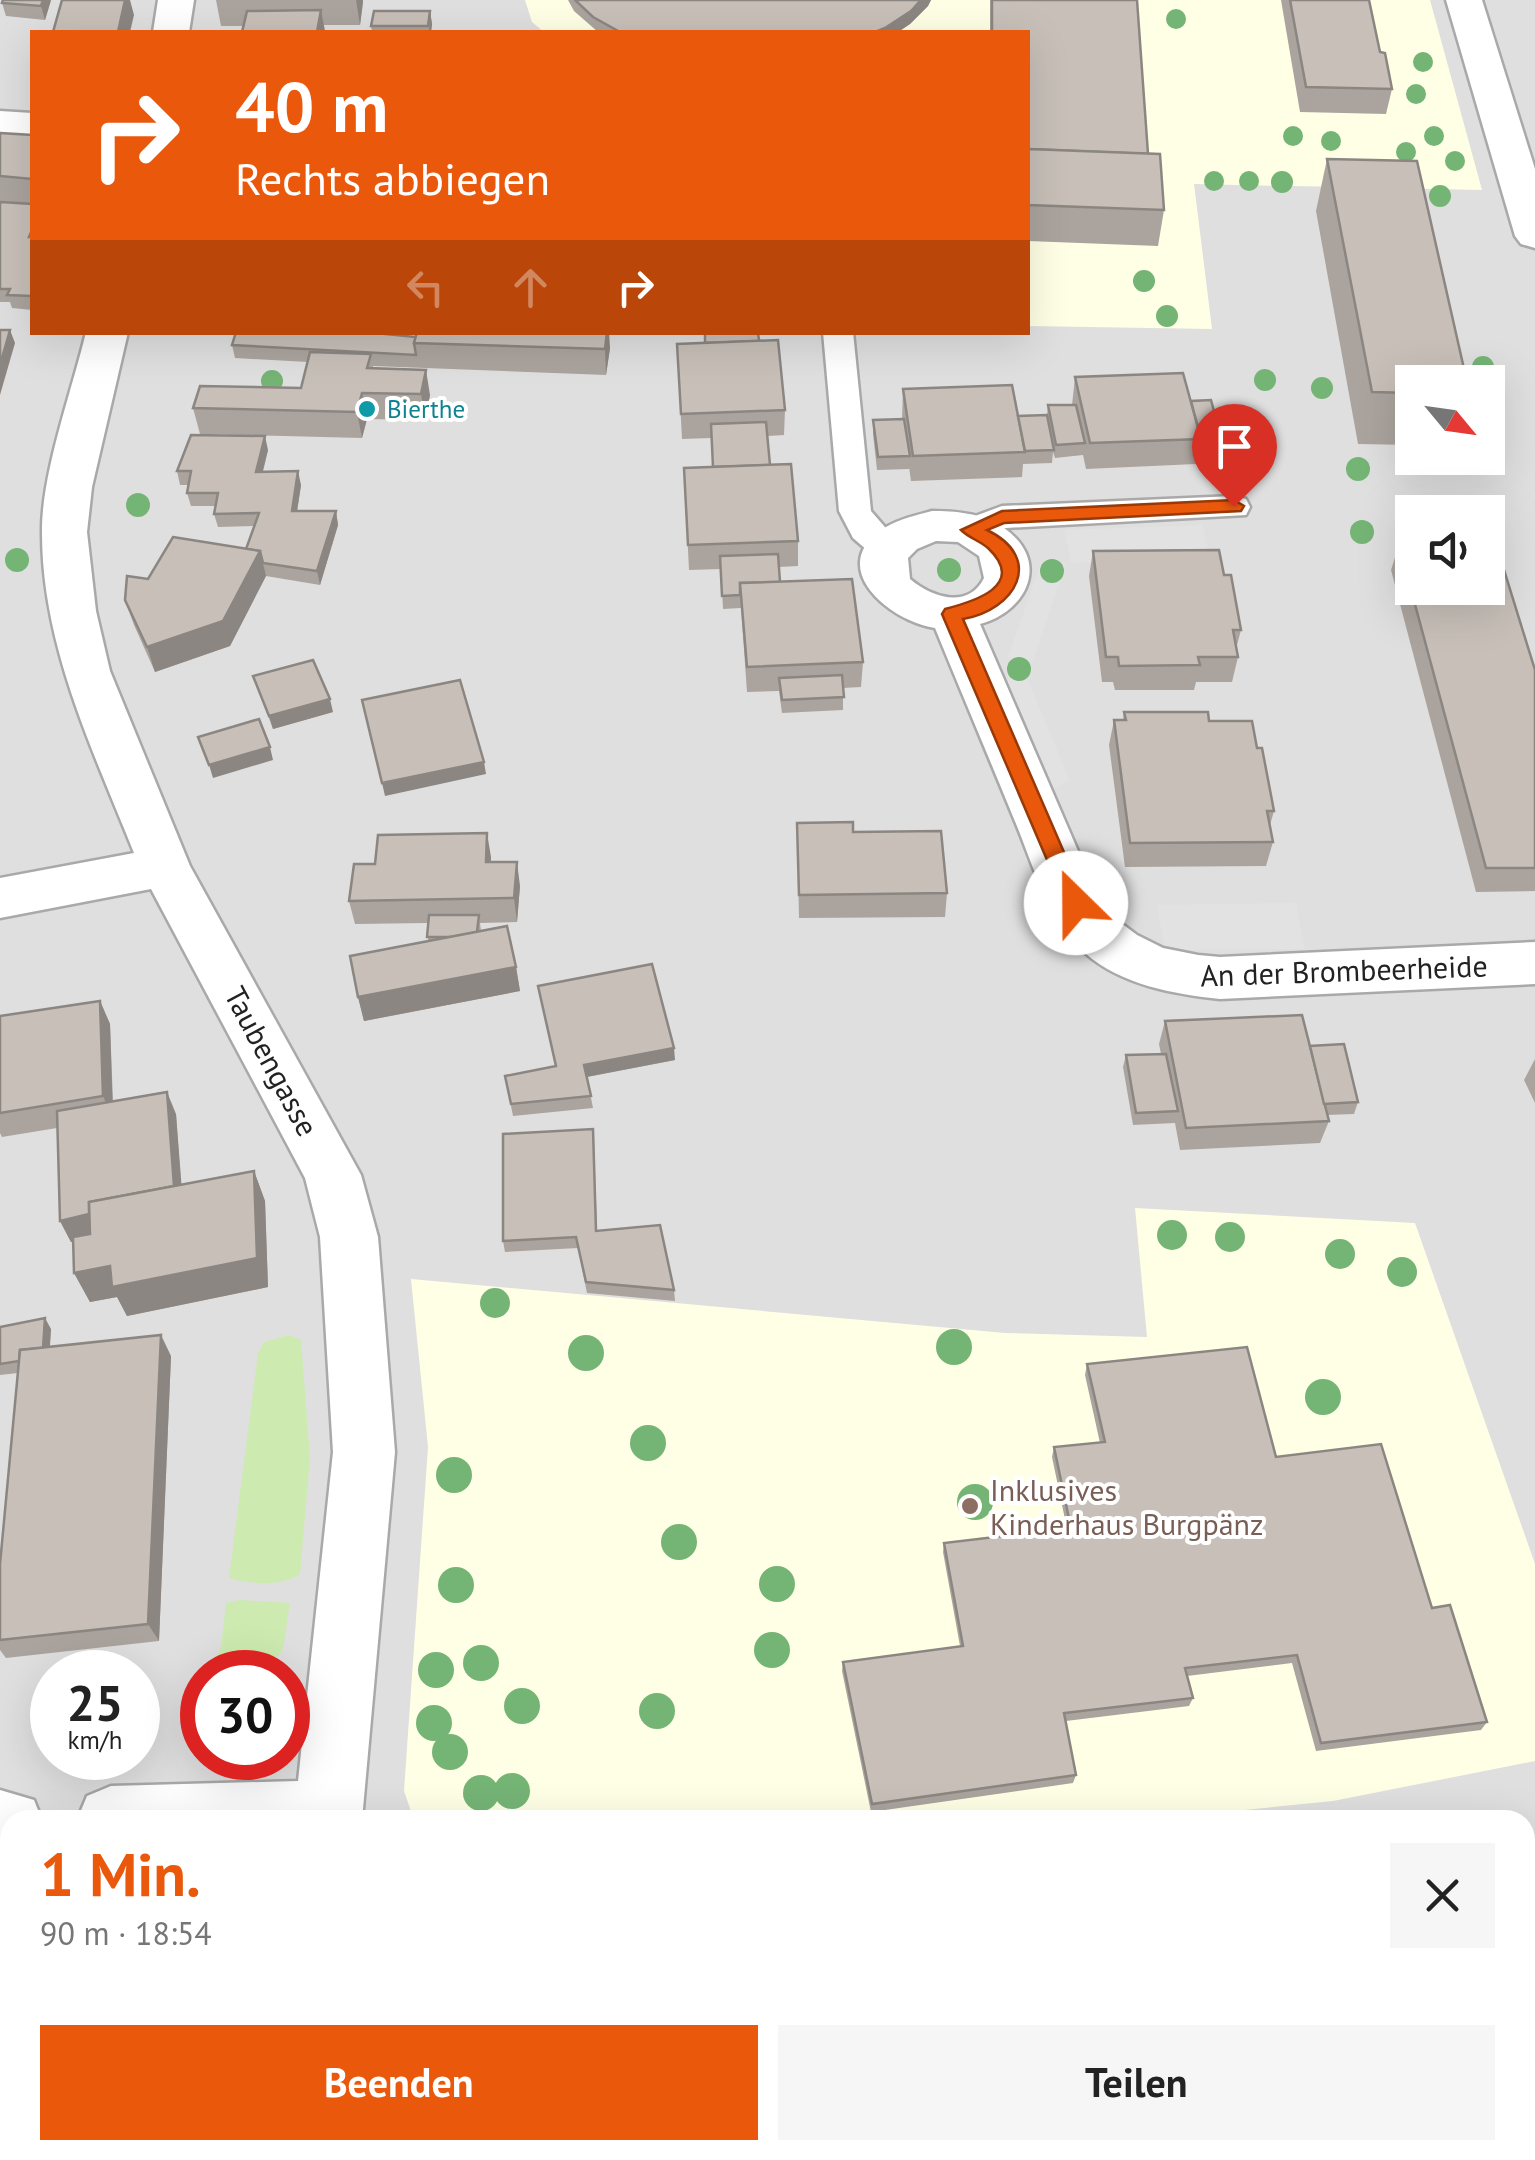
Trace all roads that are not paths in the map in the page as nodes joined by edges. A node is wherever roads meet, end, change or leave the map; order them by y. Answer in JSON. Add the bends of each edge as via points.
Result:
{"nodes":[{"id":1,"x":176,"y":0,"type":"edge"},
{"id":2,"x":1464,"y":0,"type":"edge"},
{"id":3,"x":171,"y":30,"type":"edge"},
{"id":4,"x":0,"y":122,"type":"edge"},
{"id":5,"x":30,"y":124,"type":"edge"},
{"id":6,"x":1535,"y":236,"type":"edge"},
{"id":7,"x":106,"y":335,"type":"edge"},
{"id":8,"x":838,"y":335,"type":"edge"},
{"id":9,"x":1234,"y":506,"type":"dead end"},
{"id":10,"x":971,"y":530,"type":"junction"},
{"id":11,"x":887,"y":550,"type":"junction"},
{"id":12,"x":952,"y":614,"type":"junction"},
{"id":13,"x":164,"y":867,"type":"junction"},
{"id":14,"x":0,"y":898,"type":"edge"},
{"id":15,"x":1535,"y":964,"type":"edge"},
{"id":16,"x":329,"y":1810,"type":"edge"}],
"edges":[{"from":1,"to":3,"type":"street"},
{"from":2,"to":6,"type":"street"},
{"from":4,"to":5,"type":"street"},
{"from":7,"to":13,"type":"street","name":"Taubengasse","via":[[70,487],[67,574],[86,670]]},
{"from":8,"to":11,"type":"lane","via":[[855,511]]},
{"from":9,"to":10,"type":"lane","via":[[1002,517]]},
{"from":10,"to":11,"type":"street","via":[[932,526]]},
{"from":10,"to":12,"type":"street","via":[[1004,554],[1007,586],[976,610]]},
{"from":11,"to":12,"type":"street","via":[[882,564],[892,593],[909,605]]},
{"from":12,"to":15,"type":"street","name":"An der Brombeerheide","via":[[1076,903],[1092,930],[1135,961],[1220,978]]},
{"from":13,"to":14,"type":"street"},
{"from":13,"to":16,"type":"street","name":"Taubengasse","via":[[334,1175],[349,1238],[364,1452]]}]}
